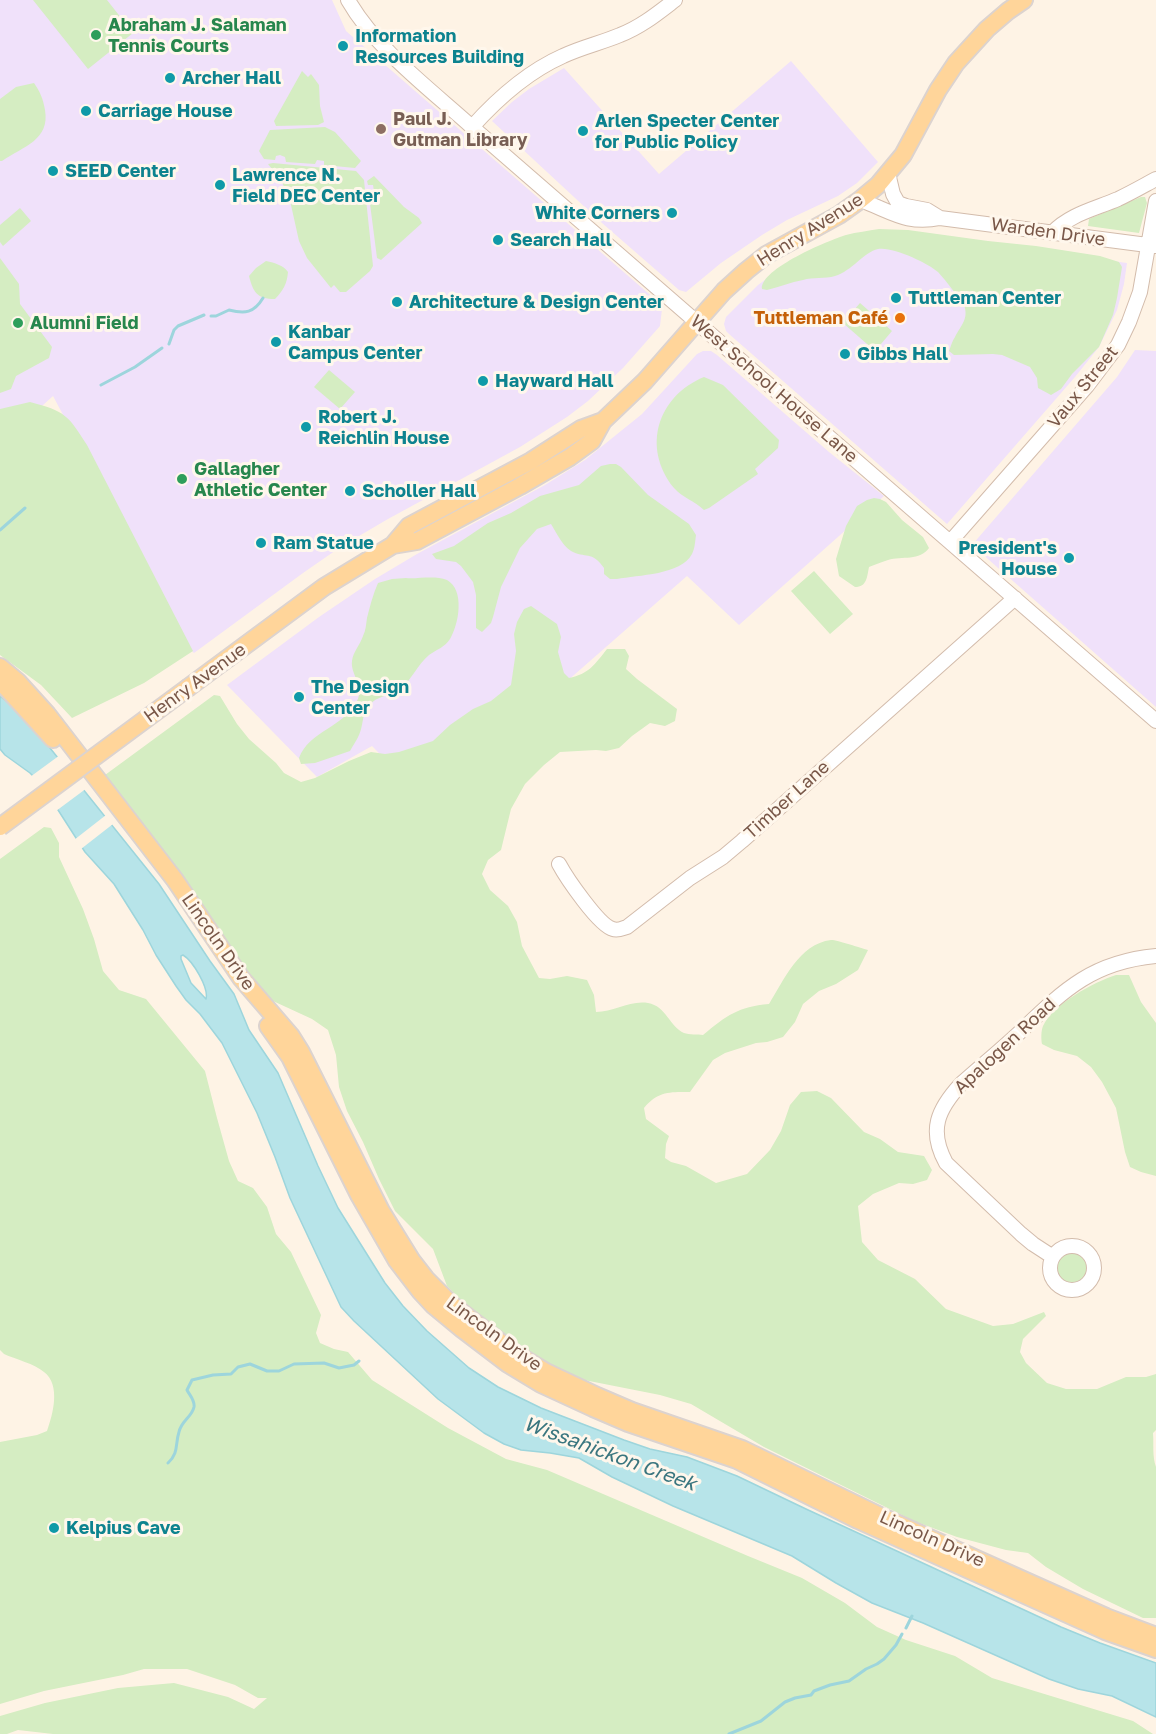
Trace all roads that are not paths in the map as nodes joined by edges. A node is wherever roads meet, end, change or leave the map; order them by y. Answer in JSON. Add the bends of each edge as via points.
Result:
{"nodes":[{"id":1,"x":348,"y":0,"type":"edge"},
{"id":2,"x":675,"y":0,"type":"edge"},
{"id":3,"x":1024,"y":0,"type":"edge"},
{"id":4,"x":472,"y":127,"type":"junction"},
{"id":5,"x":888,"y":173,"type":"junction"},
{"id":6,"x":1156,"y":179,"type":"edge"},
{"id":7,"x":860,"y":200,"type":"junction"},
{"id":8,"x":1156,"y":201,"type":"edge"},
{"id":9,"x":940,"y":218,"type":"junction"},
{"id":10,"x":1052,"y":233,"type":"junction"},
{"id":11,"x":1152,"y":246,"type":"edge"},
{"id":12,"x":697,"y":322,"type":"junction"},
{"id":13,"x":951,"y":542,"type":"junction"},
{"id":14,"x":1014,"y":598,"type":"junction"},
{"id":15,"x":0,"y":667,"type":"edge"},
{"id":16,"x":0,"y":681,"type":"edge"},
{"id":17,"x":1156,"y":721,"type":"edge"},
{"id":18,"x":0,"y":827,"type":"edge"},
{"id":19,"x":559,"y":864,"type":"dead end"},
{"id":20,"x":1156,"y":956,"type":"edge"},
{"id":21,"x":1053,"y":1257,"type":"dead end"},
{"id":22,"x":1156,"y":1636,"type":"edge"},
{"id":23,"x":1156,"y":1649,"type":"edge"}],
"edges":[{"from":1,"to":4,"type":"street","name":"West School House Lane","via":[[387,50]]},
{"from":2,"to":4,"type":"street","via":[[620,36],[562,56],[529,75]]},
{"from":3,"to":5,"type":"main road","name":"Henry Avenue","via":[[987,29],[956,63],[911,142]]},
{"from":4,"to":12,"type":"street","name":"West School House Lane"},
{"from":5,"to":7,"type":"main road","name":"Henry Avenue"},
{"from":5,"to":9,"type":"street","name":"Warden Drive","via":[[898,203],[927,210]]},
{"from":6,"to":10,"type":"street","via":[[1070,218]]},
{"from":7,"to":9,"type":"street","name":"Warden Drive","via":[[906,219]]},
{"from":7,"to":12,"type":"main road","name":"Henry Avenue","via":[[757,262]]},
{"from":8,"to":11,"type":"street","name":"Vaux Street"},
{"from":9,"to":10,"type":"street","name":"Warden Drive"},
{"from":10,"to":11,"type":"street","name":"Warden Drive"},
{"from":11,"to":13,"type":"street","name":"Vaux Street","via":[[1134,309],[1110,356]]},
{"from":12,"to":13,"type":"street","name":"West School House Lane"},
{"from":12,"to":18,"type":"main road","name":"Henry Avenue","bridge":true,"via":[[603,421],[592,441],[553,468],[417,541],[393,544],[324,587]]},
{"from":13,"to":14,"type":"street","name":"West School House Lane"},
{"from":14,"to":17,"type":"street","name":"West School House Lane"},
{"from":14,"to":19,"type":"street","name":"Timber Lane","via":[[723,857],[627,927],[612,929],[599,919]]},
{"from":15,"to":22,"type":"main road","name":"Lincoln Drive","via":[[47,714],[164,866],[241,978],[291,1036],[411,1261],[468,1318],[528,1363],[572,1385],[742,1449],[880,1516]]},
{"from":16,"to":23,"type":"main road","name":"Lincoln Drive","via":[[44,728],[140,847],[227,974],[279,1040],[382,1237],[420,1291],[447,1318],[524,1375],[575,1400],[755,1468],[909,1544],[1105,1631]]},
{"from":20,"to":21,"type":"street","name":"Apalogen Road","via":[[1110,964],[1073,984],[961,1084],[940,1113],[936,1132],[946,1163],[1022,1234]]}]}
